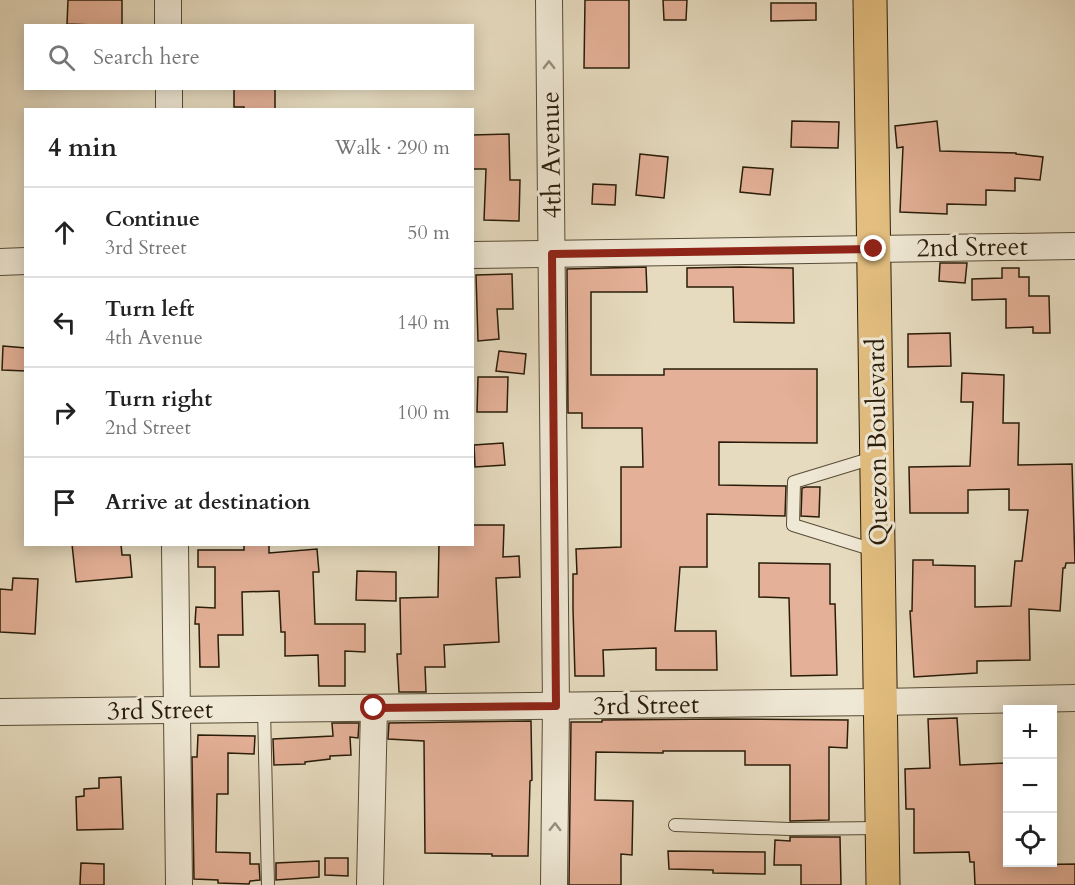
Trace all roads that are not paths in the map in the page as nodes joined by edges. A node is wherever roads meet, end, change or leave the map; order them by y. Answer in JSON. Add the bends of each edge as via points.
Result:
{"nodes":[{"id":1,"x":168,"y":0,"type":"edge"},
{"id":2,"x":549,"y":0,"type":"edge"},
{"id":3,"x":870,"y":0,"type":"edge"},
{"id":4,"x":168,"y":24,"type":"edge"},
{"id":5,"x":169,"y":90,"type":"edge"},
{"id":6,"x":169,"y":108,"type":"edge"},
{"id":7,"x":1075,"y":246,"type":"edge"},
{"id":8,"x":874,"y":249,"type":"junction"},
{"id":9,"x":552,"y":254,"type":"junction"},
{"id":10,"x":474,"y":255,"type":"edge"},
{"id":11,"x":24,"y":261,"type":"edge"},
{"id":12,"x":0,"y":262,"type":"edge"},
{"id":13,"x":877,"y":457,"type":"junction"},
{"id":14,"x":175,"y":546,"type":"edge"},
{"id":15,"x":878,"y":552,"type":"junction"},
{"id":16,"x":1075,"y":698,"type":"edge"},
{"id":17,"x":880,"y":702,"type":"junction"},
{"id":18,"x":556,"y":706,"type":"junction"},
{"id":19,"x":374,"y":708,"type":"junction"},
{"id":20,"x":264,"y":709,"type":"junction"},
{"id":21,"x":177,"y":710,"type":"junction"},
{"id":22,"x":0,"y":712,"type":"edge"},
{"id":23,"x":675,"y":825,"type":"dead end"},
{"id":24,"x":882,"y":828,"type":"junction"},
{"id":25,"x":179,"y":885,"type":"edge"},
{"id":26,"x":268,"y":885,"type":"edge"},
{"id":27,"x":370,"y":885,"type":"edge"},
{"id":28,"x":554,"y":885,"type":"edge"},
{"id":29,"x":883,"y":885,"type":"edge"}],
"edges":[{"from":1,"to":4,"type":"street"},
{"from":9,"to":2,"type":"street","name":"4th Avenue","one_way":true},
{"from":3,"to":8,"type":"highway","name":"Quezon Boulevard"},
{"from":5,"to":6,"type":"street"},
{"from":7,"to":8,"type":"street","name":"2nd Street"},
{"from":8,"to":9,"type":"street","name":"2nd Street"},
{"from":8,"to":13,"type":"highway","name":"Quezon Boulevard"},
{"from":9,"to":10,"type":"street","name":"2nd Street"},
{"from":9,"to":18,"type":"street","name":"4th Avenue"},
{"from":11,"to":12,"type":"street"},
{"from":13,"to":15,"type":"highway","name":"Quezon Boulevard"},
{"from":13,"to":15,"type":"lane","via":[[794,482],[793,525]]},
{"from":14,"to":21,"type":"street"},
{"from":15,"to":17,"type":"highway","name":"Quezon Boulevard"},
{"from":16,"to":17,"type":"street","name":"3rd Street"},
{"from":17,"to":18,"type":"street","name":"3rd Street"},
{"from":17,"to":24,"type":"highway","name":"Quezon Boulevard"},
{"from":18,"to":19,"type":"street","name":"3rd Street"},
{"from":28,"to":18,"type":"street","name":"4th Avenue","one_way":true},
{"from":19,"to":20,"type":"street","name":"3rd Street"},
{"from":19,"to":27,"type":"street"},
{"from":20,"to":21,"type":"street","name":"3rd Street"},
{"from":20,"to":26,"type":"lane"},
{"from":21,"to":22,"type":"street","name":"3rd Street"},
{"from":21,"to":25,"type":"street"},
{"from":23,"to":24,"type":"lane"},
{"from":24,"to":29,"type":"highway","name":"Quezon Boulevard"}]}
